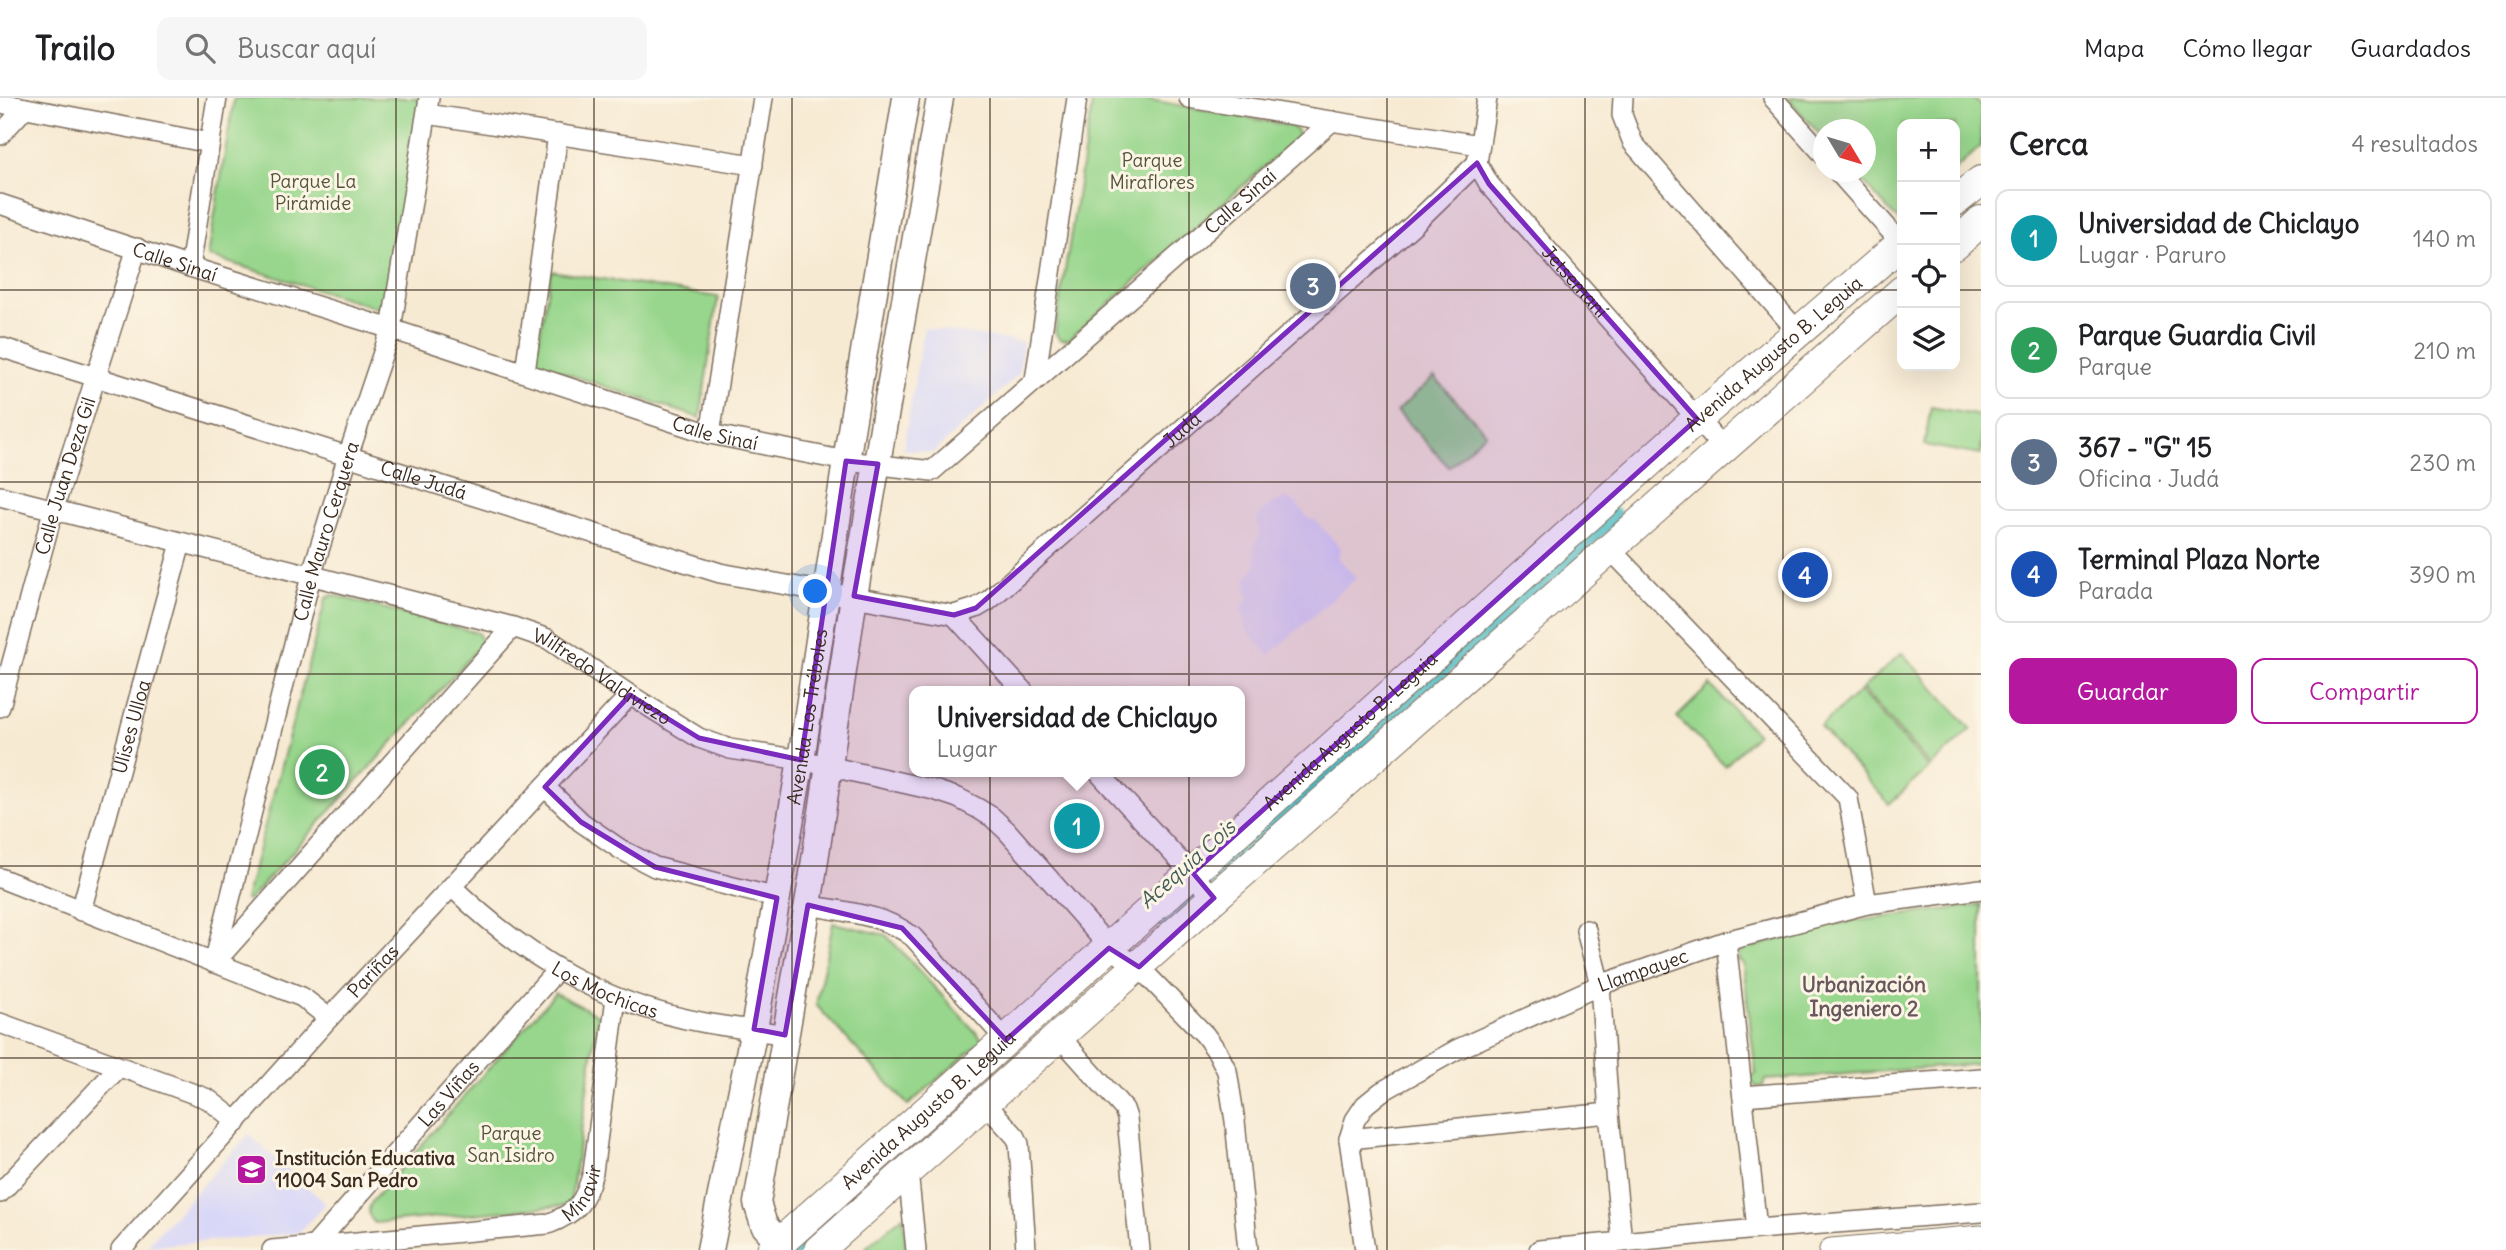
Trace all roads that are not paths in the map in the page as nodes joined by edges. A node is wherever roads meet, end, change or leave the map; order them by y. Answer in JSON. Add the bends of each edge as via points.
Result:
{"nodes":[{"id":1,"x":218,"y":98,"type":"edge"},
{"id":2,"x":763,"y":98,"type":"edge"},
{"id":3,"x":906,"y":98,"type":"edge"},
{"id":4,"x":940,"y":98,"type":"edge"},
{"id":5,"x":1077,"y":98,"type":"edge"},
{"id":6,"x":1189,"y":98,"type":"edge"},
{"id":7,"x":1487,"y":98,"type":"edge"},
{"id":8,"x":1623,"y":98,"type":"edge"},
{"id":9,"x":1773,"y":98,"type":"edge"},
{"id":10,"x":0,"y":103,"type":"edge"},
{"id":11,"x":54,"y":105,"type":"edge"},
{"id":12,"x":428,"y":106,"type":"edge"},
{"id":13,"x":25,"y":108,"type":"junction"},
{"id":14,"x":1332,"y":121,"type":"junction"},
{"id":15,"x":558,"y":134,"type":"junction"},
{"id":16,"x":0,"y":135,"type":"edge"},
{"id":17,"x":210,"y":143,"type":"junction"},
{"id":18,"x":1813,"y":143,"type":"edge"},
{"id":19,"x":1478,"y":154,"type":"junction"},
{"id":20,"x":753,"y":165,"type":"junction"},
{"id":21,"x":1847,"y":182,"type":"edge"},
{"id":22,"x":0,"y":204,"type":"edge"},
{"id":23,"x":1981,"y":222,"type":"edge"},
{"id":24,"x":1897,"y":237,"type":"edge"},
{"id":25,"x":1960,"y":241,"type":"edge"},
{"id":26,"x":1900,"y":245,"type":"edge"},
{"id":27,"x":137,"y":248,"type":"junction"},
{"id":28,"x":190,"y":267,"type":"junction"},
{"id":29,"x":1897,"y":295,"type":"edge"},
{"id":30,"x":391,"y":329,"type":"junction"},
{"id":31,"x":1798,"y":332,"type":"junction"},
{"id":32,"x":0,"y":347,"type":"edge"},
{"id":33,"x":525,"y":372,"type":"junction"},
{"id":34,"x":94,"y":378,"type":"junction"},
{"id":35,"x":1035,"y":380,"type":"junction"},
{"id":36,"x":1697,"y":419,"type":"junction"},
{"id":37,"x":710,"y":434,"type":"junction"},
{"id":38,"x":1723,"y":447,"type":"junction"},
{"id":39,"x":348,"y":456,"type":"junction"},
{"id":40,"x":846,"y":461,"type":"junction"},
{"id":41,"x":878,"y":464,"type":"junction"},
{"id":42,"x":0,"y":496,"type":"edge"},
{"id":43,"x":1608,"y":499,"type":"junction"},
{"id":44,"x":53,"y":511,"type":"junction"},
{"id":45,"x":1632,"y":527,"type":"junction"},
{"id":46,"x":181,"y":543,"type":"junction"},
{"id":47,"x":1609,"y":548,"type":"junction"},
{"id":48,"x":311,"y":576,"type":"junction"},
{"id":49,"x":841,"y":594,"type":"junction"},
{"id":50,"x":954,"y":615,"type":"junction"},
{"id":51,"x":513,"y":626,"type":"junction"},
{"id":52,"x":1018,"y":686,"type":"edge"},
{"id":53,"x":630,"y":695,"type":"junction"},
{"id":54,"x":0,"y":707,"type":"edge"},
{"id":55,"x":801,"y":760,"type":"junction"},
{"id":56,"x":829,"y":766,"type":"junction"},
{"id":57,"x":1103,"y":777,"type":"edge"},
{"id":58,"x":545,"y":787,"type":"junction"},
{"id":59,"x":1193,"y":874,"type":"junction"},
{"id":60,"x":0,"y":878,"type":"edge"},
{"id":61,"x":452,"y":887,"type":"junction"},
{"id":62,"x":1981,"y":889,"type":"edge"},
{"id":63,"x":1214,"y":897,"type":"junction"},
{"id":64,"x":777,"y":898,"type":"junction"},
{"id":65,"x":1867,"y":904,"type":"junction"},
{"id":66,"x":808,"y":905,"type":"junction"},
{"id":67,"x":80,"y":912,"type":"junction"},
{"id":68,"x":1586,"y":930,"type":"dead end"},
{"id":69,"x":1726,"y":941,"type":"junction"},
{"id":70,"x":1110,"y":948,"type":"junction"},
{"id":71,"x":214,"y":963,"type":"junction"},
{"id":72,"x":1138,"y":967,"type":"junction"},
{"id":73,"x":557,"y":970,"type":"junction"},
{"id":74,"x":1600,"y":985,"type":"junction"},
{"id":75,"x":616,"y":998,"type":"junction"},
{"id":76,"x":329,"y":1018,"type":"junction"},
{"id":77,"x":0,"y":1023,"type":"edge"},
{"id":78,"x":754,"y":1029,"type":"junction"},
{"id":79,"x":785,"y":1034,"type":"junction"},
{"id":80,"x":1060,"y":1037,"type":"junction"},
{"id":81,"x":1006,"y":1040,"type":"junction"},
{"id":82,"x":119,"y":1067,"type":"junction"},
{"id":83,"x":1981,"y":1078,"type":"edge"},
{"id":84,"x":1743,"y":1096,"type":"junction"},
{"id":85,"x":985,"y":1103,"type":"junction"},
{"id":86,"x":1609,"y":1113,"type":"junction"},
{"id":87,"x":237,"y":1122,"type":"junction"},
{"id":88,"x":1349,"y":1139,"type":"junction"},
{"id":89,"x":908,"y":1171,"type":"junction"},
{"id":90,"x":0,"y":1193,"type":"edge"},
{"id":91,"x":1981,"y":1212,"type":"edge"},
{"id":92,"x":1757,"y":1229,"type":"junction"},
{"id":93,"x":1981,"y":1237,"type":"edge"},
{"id":94,"x":1622,"y":1242,"type":"junction"},
{"id":95,"x":780,"y":1247,"type":"edge"},
{"id":96,"x":313,"y":1248,"type":"edge"},
{"id":97,"x":1880,"y":1248,"type":"edge"},
{"id":98,"x":121,"y":1250,"type":"edge"},
{"id":99,"x":272,"y":1250,"type":"edge"},
{"id":100,"x":710,"y":1250,"type":"edge"},
{"id":101,"x":819,"y":1250,"type":"edge"},
{"id":102,"x":915,"y":1250,"type":"edge"},
{"id":103,"x":1026,"y":1250,"type":"edge"},
{"id":104,"x":1140,"y":1250,"type":"edge"},
{"id":105,"x":1248,"y":1250,"type":"edge"},
{"id":106,"x":1365,"y":1250,"type":"edge"},
{"id":107,"x":1539,"y":1250,"type":"edge"},
{"id":108,"x":1831,"y":1250,"type":"edge"}],
"edges":[{"from":1,"to":17,"type":"street"},
{"from":2,"to":20,"type":"street"},
{"from":3,"to":40,"type":"main road","name":"Avenida Los Tréboles"},
{"from":4,"to":41,"type":"main road","name":"Avenida Los Tréboles"},
{"from":5,"to":35,"type":"street"},
{"from":6,"to":14,"type":"street"},
{"from":7,"to":19,"type":"street"},
{"from":8,"to":31,"type":"street","via":[[1622,115],[1633,143]]},
{"from":9,"to":18,"type":"street"},
{"from":10,"to":13,"type":"street"},
{"from":11,"to":13,"type":"street"},
{"from":11,"to":17,"type":"street"},
{"from":12,"to":15,"type":"street"},
{"from":12,"to":30,"type":"street","name":"Calle Mauro Cerquera"},
{"from":13,"to":16,"type":"street"},
{"from":14,"to":19,"type":"street"},
{"from":14,"to":35,"type":"street","name":"Calle Sinaí"},
{"from":15,"to":20,"type":"street"},
{"from":15,"to":33,"type":"street"},
{"from":17,"to":28,"type":"street"},
{"from":19,"to":36,"type":"street","name":"Jetsemaní","via":[[1489,184]]},
{"from":19,"to":50,"type":"street","name":"Judá","via":[[1413,225],[988,601]]},
{"from":20,"to":37,"type":"street"},
{"from":21,"to":24,"type":"street"},
{"from":22,"to":27,"type":"street","name":"Calle Sinaí"},
{"from":23,"to":25,"type":"main road"},
{"from":26,"to":31,"type":"main road","name":"Avenida Augusto B. Leguia"},
{"from":27,"to":28,"type":"street","name":"Calle Sinaí"},
{"from":27,"to":34,"type":"street","name":"Calle Juan Deza Gil"},
{"from":28,"to":30,"type":"street","name":"Calle Sinaí"},
{"from":29,"to":38,"type":"main road","name":"Avenida Augusto B. Leguia"},
{"from":30,"to":33,"type":"street","name":"Calle Sinaí"},
{"from":30,"to":39,"type":"street","name":"Calle Mauro Cerquera"},
{"from":31,"to":36,"type":"main road","name":"Avenida Augusto B. Leguia"},
{"from":32,"to":34,"type":"street","name":"Calle Judá"},
{"from":33,"to":37,"type":"street","name":"Calle Sinaí"},
{"from":34,"to":39,"type":"street","name":"Calle Judá"},
{"from":34,"to":44,"type":"street","name":"Calle Juan Deza Gil"},
{"from":35,"to":41,"type":"street","name":"Calle Sinaí","via":[[932,471]]},
{"from":36,"to":38,"type":"street","name":"Jetsemaní"},
{"from":36,"to":43,"type":"main road","name":"Avenida Augusto B. Leguia"},
{"from":37,"to":40,"type":"street","name":"Calle Sinaí"},
{"from":38,"to":45,"type":"main road","name":"Avenida Augusto B. Leguia"},
{"from":39,"to":48,"type":"street","name":"Calle Mauro Cerquera"},
{"from":39,"to":49,"type":"street","name":"Calle Judá","via":[[720,573]]},
{"from":40,"to":41,"type":"street","name":"Calle Sinaí"},
{"from":40,"to":49,"type":"main road","name":"Avenida Los Tréboles"},
{"from":41,"to":49,"type":"main road","name":"Avenida Los Tréboles"},
{"from":42,"to":44,"type":"street","name":"Wilfredo Valdiviezo"},
{"from":43,"to":45,"type":"main road"},
{"from":43,"to":59,"type":"main road","name":"Avenida Augusto B. Leguia"},
{"from":44,"to":46,"type":"street","name":"Wilfredo Valdiviezo"},
{"from":44,"to":54,"type":"street","name":"Calle Juan Deza Gil"},
{"from":45,"to":47,"type":"main road","name":"Avenida Augusto B. Leguia"},
{"from":46,"to":48,"type":"street","name":"Wilfredo Valdiviezo"},
{"from":46,"to":67,"type":"street","name":"Ulises Ulloa"},
{"from":47,"to":63,"type":"main road","name":"Avenida Augusto B. Leguia"},
{"from":47,"to":65,"type":"street","via":[[1848,798]]},
{"from":48,"to":51,"type":"street","name":"Wilfredo Valdiviezo"},
{"from":48,"to":71,"type":"street","name":"Calle Mauro Cerquera"},
{"from":49,"to":50,"type":"street"},
{"from":49,"to":55,"type":"main road","name":"Avenida Los Tréboles"},
{"from":49,"to":56,"type":"main road","name":"Avenida Los Tréboles"},
{"from":50,"to":52,"type":"street"},
{"from":51,"to":53,"type":"street","name":"Wilfredo Valdiviezo","via":[[548,639]]},
{"from":51,"to":71,"type":"street"},
{"from":53,"to":55,"type":"street","name":"Wilfredo Valdiviezo","via":[[699,738],[741,751]]},
{"from":53,"to":58,"type":"street","name":"Pariñas"},
{"from":55,"to":56,"type":"street","name":"Wilfredo Valdiviezo"},
{"from":55,"to":64,"type":"main road","name":"Avenida Los Tréboles"},
{"from":56,"to":66,"type":"main road","name":"Avenida Los Tréboles"},
{"from":56,"to":70,"type":"street","name":"Wilfredo Valdiviezo","via":[[934,790],[992,817]]},
{"from":57,"to":59,"type":"street"},
{"from":58,"to":61,"type":"street","name":"Pariñas"},
{"from":58,"to":64,"type":"street","via":[[581,822],[655,867]]},
{"from":59,"to":63,"type":"street"},
{"from":59,"to":70,"type":"main road","name":"Avenida Augusto B. Leguia"},
{"from":60,"to":67,"type":"street"},
{"from":61,"to":73,"type":"street","name":"Los Mochicas","via":[[510,939]]},
{"from":61,"to":76,"type":"street","name":"Pariñas"},
{"from":62,"to":65,"type":"street","name":"Llampayec"},
{"from":63,"to":72,"type":"main road","name":"Avenida Augusto B. Leguia"},
{"from":64,"to":78,"type":"main road","name":"Avenida Los Tréboles"},
{"from":65,"to":69,"type":"street","name":"Llampayec"},
{"from":66,"to":79,"type":"main road","name":"Avenida Los Tréboles"},
{"from":66,"to":81,"type":"street","via":[[902,928]]},
{"from":67,"to":71,"type":"street"},
{"from":68,"to":74,"type":"street"},
{"from":69,"to":74,"type":"street","name":"Llampayec"},
{"from":69,"to":84,"type":"street"},
{"from":70,"to":72,"type":"street","name":"Wilfredo Valdiviezo"},
{"from":70,"to":81,"type":"main road","name":"Avenida Augusto B. Leguia"},
{"from":71,"to":76,"type":"street","via":[[302,998]]},
{"from":72,"to":80,"type":"main road","name":"Avenida Augusto B. Leguia"},
{"from":72,"to":105,"type":"street","name":"Wilfredo Valdiviezo","via":[[1205,1035],[1227,1071]]},
{"from":73,"to":75,"type":"street","name":"Los Mochicas"},
{"from":73,"to":96,"type":"street","name":"Las Viñas"},
{"from":74,"to":86,"type":"street"},
{"from":74,"to":88,"type":"street","name":"Llampayec","via":[[1456,1051],[1381,1092],[1360,1112]]},
{"from":75,"to":78,"type":"street","name":"Los Mochicas","via":[[695,1021]]},
{"from":75,"to":96,"type":"street","name":"Minavir","via":[[593,1172],[576,1210],[548,1224]]},
{"from":76,"to":87,"type":"street","name":"Pariñas"},
{"from":77,"to":82,"type":"street"},
{"from":78,"to":79,"type":"street","name":"Los Mochicas"},
{"from":78,"to":100,"type":"main road","name":"Avenida Los Tréboles"},
{"from":79,"to":95,"type":"main road","name":"Avenida Los Tréboles","via":[[757,1203],[764,1225]]},
{"from":80,"to":85,"type":"main road","name":"Avenida Augusto B. Leguia"},
{"from":80,"to":104,"type":"street","via":[[1124,1108]]},
{"from":81,"to":95,"type":"main road","name":"Avenida Augusto B. Leguia"},
{"from":82,"to":87,"type":"street","via":[[208,1099]]},
{"from":82,"to":90,"type":"street"},
{"from":83,"to":84,"type":"street"},
{"from":84,"to":92,"type":"street"},
{"from":85,"to":89,"type":"main road","name":"Avenida Augusto B. Leguia"},
{"from":85,"to":103,"type":"street","via":[[1019,1144]]},
{"from":86,"to":88,"type":"street"},
{"from":86,"to":94,"type":"street"},
{"from":87,"to":98,"type":"street","name":"Pariñas"},
{"from":88,"to":106,"type":"street"},
{"from":89,"to":101,"type":"main road","name":"Avenida Augusto B. Leguia"},
{"from":89,"to":102,"type":"street"},
{"from":91,"to":92,"type":"street"},
{"from":92,"to":94,"type":"street"},
{"from":93,"to":97,"type":"street"},
{"from":94,"to":107,"type":"street"},
{"from":96,"to":99,"type":"street","name":"Minavir"},
{"from":97,"to":108,"type":"street"}]}
